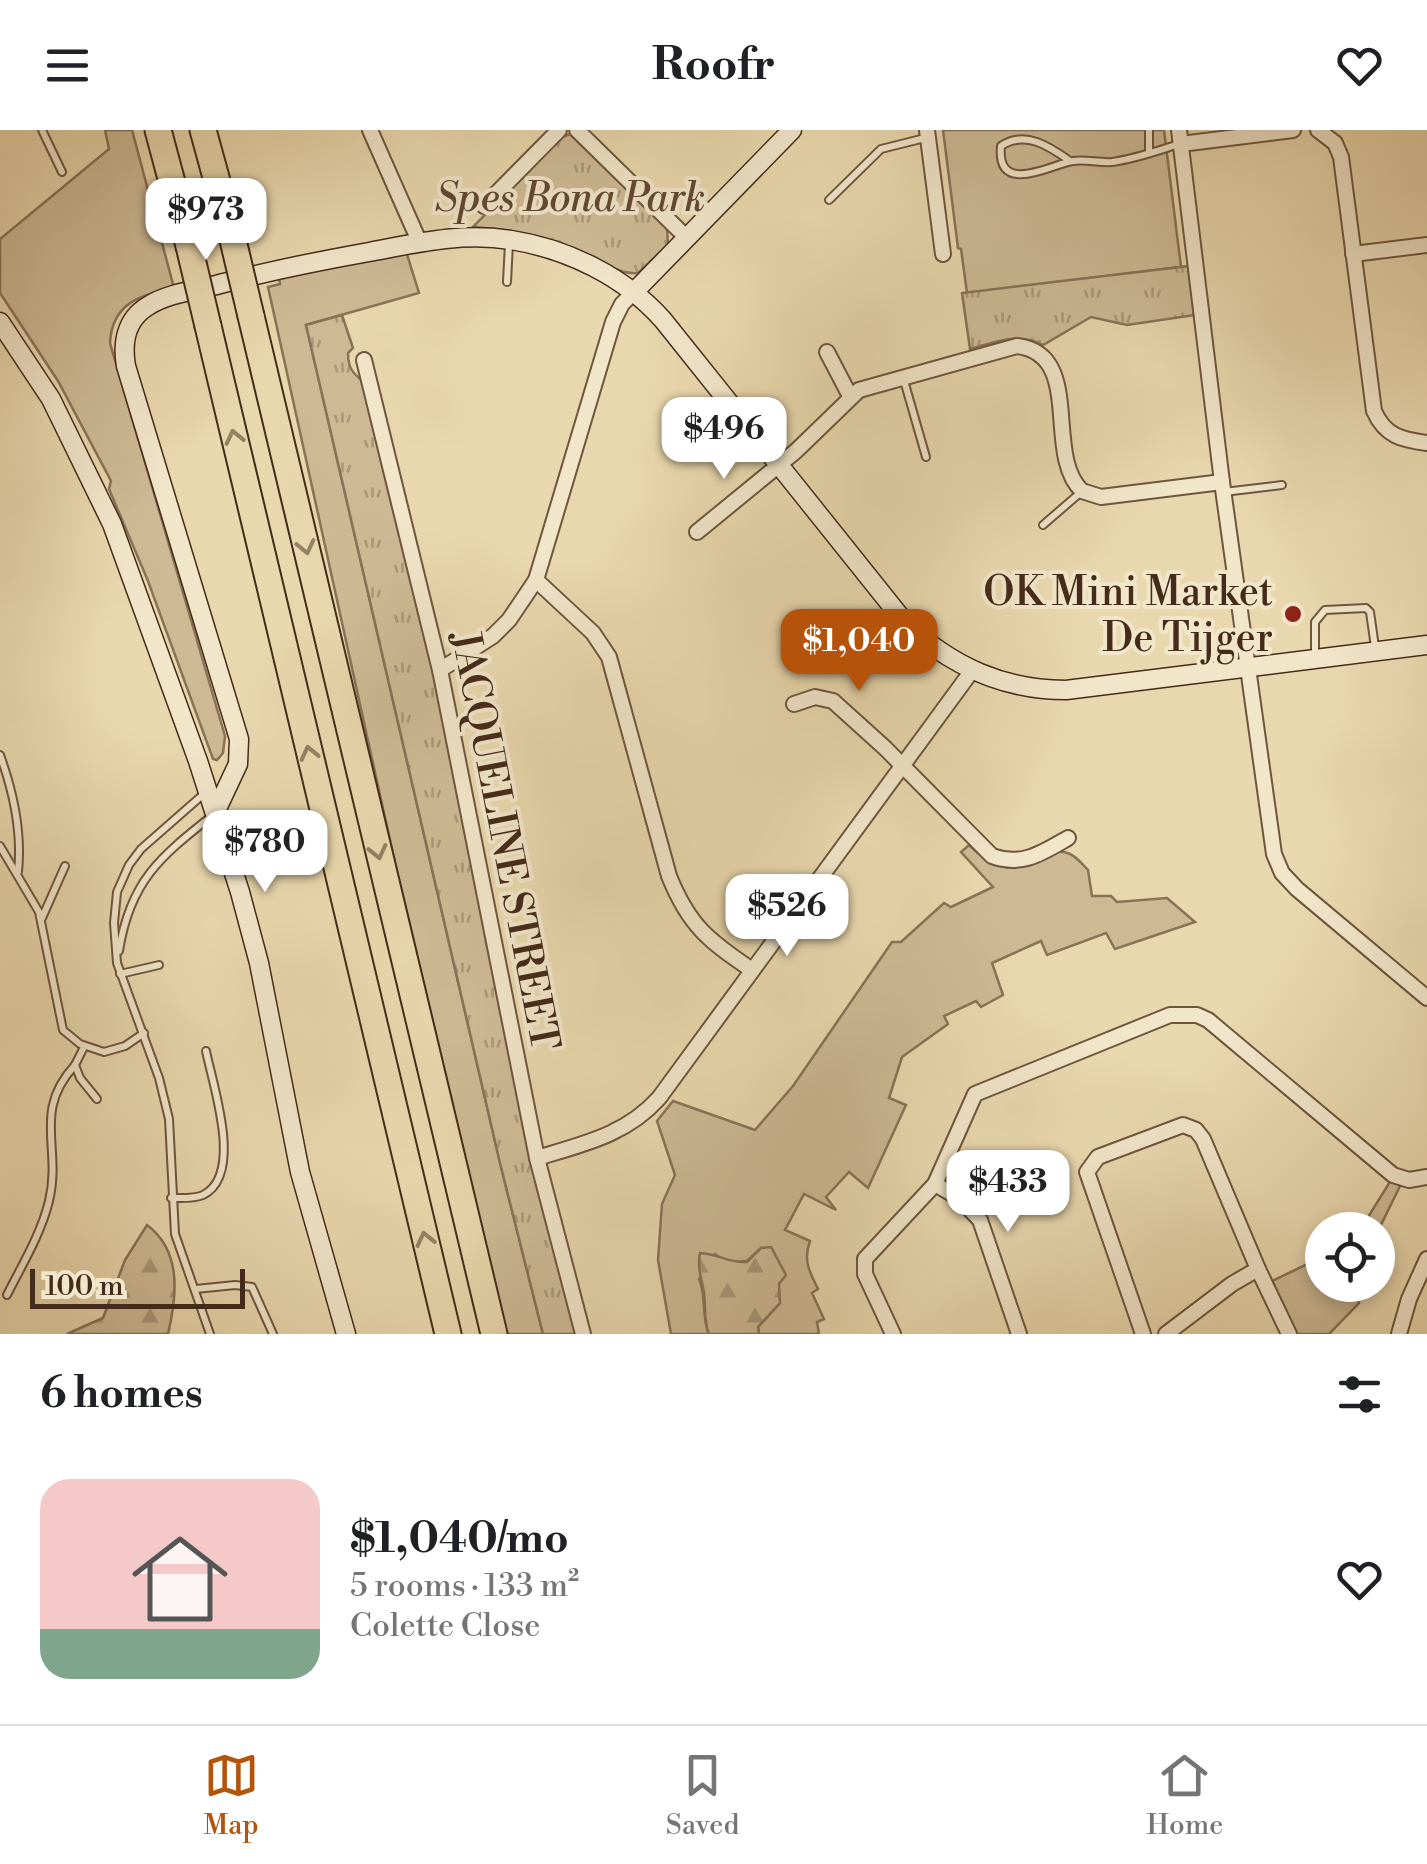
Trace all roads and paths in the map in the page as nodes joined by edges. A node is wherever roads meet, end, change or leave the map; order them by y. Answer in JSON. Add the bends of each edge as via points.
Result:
{"nodes":[{"id":1,"x":42,"y":130,"type":"edge"},
{"id":2,"x":158,"y":130,"type":"edge"},
{"id":3,"x":203,"y":130,"type":"edge"},
{"id":4,"x":370,"y":130,"type":"edge"},
{"id":5,"x":558,"y":130,"type":"edge"},
{"id":6,"x":577,"y":130,"type":"edge"},
{"id":7,"x":792,"y":130,"type":"edge"},
{"id":8,"x":1148,"y":130,"type":"edge"},
{"id":9,"x":1293,"y":130,"type":"edge"},
{"id":10,"x":1318,"y":130,"type":"edge"},
{"id":11,"x":928,"y":134,"type":"edge"},
{"id":12,"x":1180,"y":137,"type":"edge"},
{"id":13,"x":1149,"y":154,"type":"junction"},
{"id":14,"x":1070,"y":161,"type":"junction"},
{"id":15,"x":62,"y":172,"type":"dead end"},
{"id":16,"x":829,"y":200,"type":"dead end"},
{"id":17,"x":484,"y":206,"type":"dead end"},
{"id":18,"x":687,"y":238,"type":"junction"},
{"id":19,"x":510,"y":240,"type":"junction"},
{"id":20,"x":419,"y":241,"type":"junction"},
{"id":21,"x":1427,"y":244,"type":"edge"},
{"id":22,"x":943,"y":254,"type":"dead end"},
{"id":23,"x":1353,"y":254,"type":"junction"},
{"id":24,"x":508,"y":282,"type":"dead end"},
{"id":25,"x":634,"y":292,"type":"junction"},
{"id":26,"x":0,"y":322,"type":"edge"},
{"id":27,"x":826,"y":352,"type":"dead end"},
{"id":28,"x":364,"y":360,"type":"dead end"},
{"id":29,"x":903,"y":377,"type":"junction"},
{"id":30,"x":850,"y":396,"type":"junction"},
{"id":31,"x":1427,"y":442,"type":"edge"},
{"id":32,"x":926,"y":457,"type":"dead end"},
{"id":33,"x":778,"y":467,"type":"junction"},
{"id":34,"x":1282,"y":485,"type":"dead end"},
{"id":35,"x":1223,"y":487,"type":"junction"},
{"id":36,"x":1082,"y":491,"type":"junction"},
{"id":37,"x":1043,"y":525,"type":"dead end"},
{"id":38,"x":697,"y":532,"type":"dead end"},
{"id":39,"x":536,"y":580,"type":"junction"},
{"id":40,"x":1427,"y":644,"type":"edge"},
{"id":41,"x":1375,"y":650,"type":"junction"},
{"id":42,"x":1315,"y":657,"type":"junction"},
{"id":43,"x":1248,"y":666,"type":"junction"},
{"id":44,"x":440,"y":670,"type":"junction"},
{"id":45,"x":971,"y":672,"type":"junction"},
{"id":46,"x":794,"y":704,"type":"dead end"},
{"id":47,"x":0,"y":755,"type":"edge"},
{"id":48,"x":901,"y":763,"type":"junction"},
{"id":49,"x":230,"y":785,"type":"junction"},
{"id":50,"x":207,"y":791,"type":"junction"},
{"id":51,"x":215,"y":814,"type":"junction"},
{"id":52,"x":1068,"y":838,"type":"dead end"},
{"id":53,"x":0,"y":846,"type":"edge"},
{"id":54,"x":65,"y":866,"type":"dead end"},
{"id":55,"x":18,"y":873,"type":"junction"},
{"id":56,"x":41,"y":919,"type":"junction"},
{"id":57,"x":117,"y":962,"type":"junction"},
{"id":58,"x":159,"y":964,"type":"dead end"},
{"id":59,"x":752,"y":970,"type":"junction"},
{"id":60,"x":120,"y":974,"type":"junction"},
{"id":61,"x":1427,"y":998,"type":"edge"},
{"id":62,"x":144,"y":1033,"type":"junction"},
{"id":63,"x":84,"y":1046,"type":"junction"},
{"id":64,"x":206,"y":1051,"type":"dead end"},
{"id":65,"x":74,"y":1064,"type":"junction"},
{"id":66,"x":97,"y":1099,"type":"dead end"},
{"id":67,"x":536,"y":1158,"type":"junction"},
{"id":68,"x":1427,"y":1177,"type":"edge"},
{"id":69,"x":935,"y":1184,"type":"junction"},
{"id":70,"x":171,"y":1198,"type":"junction"},
{"id":71,"x":1427,"y":1259,"type":"edge"},
{"id":72,"x":1258,"y":1269,"type":"junction"},
{"id":73,"x":196,"y":1290,"type":"junction"},
{"id":74,"x":7,"y":1295,"type":"dead end"},
{"id":75,"x":210,"y":1334,"type":"edge"},
{"id":76,"x":273,"y":1334,"type":"edge"},
{"id":77,"x":346,"y":1334,"type":"edge"},
{"id":78,"x":448,"y":1334,"type":"edge"},
{"id":79,"x":494,"y":1334,"type":"edge"},
{"id":80,"x":583,"y":1334,"type":"edge"},
{"id":81,"x":892,"y":1334,"type":"edge"},
{"id":82,"x":1019,"y":1334,"type":"edge"},
{"id":83,"x":1143,"y":1334,"type":"edge"},
{"id":84,"x":1166,"y":1334,"type":"edge"},
{"id":85,"x":1289,"y":1334,"type":"edge"},
{"id":86,"x":1399,"y":1334,"type":"edge"}],
"edges":[{"from":1,"to":15,"type":"lane"},
{"from":78,"to":2,"type":"highway","one_way":true,"bridge":true},
{"from":3,"to":79,"type":"highway","one_way":true,"bridge":true},
{"from":4,"to":20,"type":"street"},
{"from":5,"to":17,"type":"street"},
{"from":6,"to":18,"type":"street"},
{"from":7,"to":18,"type":"street"},
{"from":8,"to":13,"type":"lane"},
{"from":9,"to":12,"type":"street"},
{"from":10,"to":23,"type":"street","via":[[1341,157]]},
{"from":11,"to":16,"type":"lane","via":[[880,149]]},
{"from":11,"to":22,"type":"street"},
{"from":12,"to":13,"type":"lane"},
{"from":12,"to":35,"type":"street"},
{"from":13,"to":14,"type":"lane"},
{"from":14,"to":14,"type":"lane","via":[[1024,136],[1002,146],[1003,161],[1016,173],[1036,174]]},
{"from":18,"to":25,"type":"street"},
{"from":19,"to":20,"type":"street"},
{"from":19,"to":24,"type":"lane"},
{"from":19,"to":25,"type":"street","via":[[574,258]]},
{"from":20,"to":49,"type":"street","via":[[160,300],[141,311],[126,336],[126,366],[239,739]]},
{"from":21,"to":23,"type":"street"},
{"from":23,"to":31,"type":"street","via":[[1374,411],[1393,435]]},
{"from":25,"to":33,"type":"street"},
{"from":25,"to":39,"type":"street","via":[[613,322]]},
{"from":26,"to":50,"type":"street","via":[[57,410],[105,510]]},
{"from":27,"to":30,"type":"street"},
{"from":28,"to":44,"type":"street","name":"JACQUELINE STREET"},
{"from":29,"to":30,"type":"street"},
{"from":29,"to":32,"type":"lane"},
{"from":29,"to":36,"type":"street","via":[[999,348],[1037,351],[1055,375],[1066,463]]},
{"from":30,"to":33,"type":"street"},
{"from":33,"to":38,"type":"street"},
{"from":33,"to":45,"type":"street","via":[[908,625]]},
{"from":34,"to":35,"type":"lane"},
{"from":35,"to":36,"type":"street","via":[[1102,497]]},
{"from":35,"to":43,"type":"street"},
{"from":36,"to":37,"type":"lane"},
{"from":39,"to":44,"type":"street","via":[[493,636]]},
{"from":39,"to":59,"type":"street","via":[[599,639],[609,657],[679,902],[700,932]]},
{"from":40,"to":41,"type":"street"},
{"from":41,"to":42,"type":"street"},
{"from":41,"to":42,"type":"lane","via":[[1368,610],[1325,610],[1315,622]]},
{"from":42,"to":43,"type":"street"},
{"from":43,"to":45,"type":"street","via":[[1066,690]]},
{"from":43,"to":61,"type":"street","via":[[1272,844],[1282,873]]},
{"from":44,"to":67,"type":"street","name":"JACQUELINE STREET"},
{"from":45,"to":48,"type":"street"},
{"from":46,"to":48,"type":"street","via":[[816,697],[832,701]]},
{"from":47,"to":55,"type":"lane","via":[[14,810]]},
{"from":48,"to":52,"type":"street","via":[[992,856],[1022,861]]},
{"from":48,"to":59,"type":"street"},
{"from":49,"to":50,"type":"street"},
{"from":49,"to":51,"type":"street"},
{"from":50,"to":51,"type":"street"},
{"from":50,"to":57,"type":"lane","via":[[129,864],[114,908]]},
{"from":51,"to":57,"type":"lane","via":[[156,864],[132,897]]},
{"from":51,"to":77,"type":"street","via":[[259,964],[300,1172]]},
{"from":53,"to":55,"type":"lane"},
{"from":54,"to":56,"type":"lane"},
{"from":55,"to":56,"type":"lane"},
{"from":56,"to":63,"type":"lane","via":[[63,1030]]},
{"from":57,"to":60,"type":"lane"},
{"from":58,"to":60,"type":"lane"},
{"from":59,"to":67,"type":"street","via":[[640,1118],[605,1138]]},
{"from":60,"to":62,"type":"lane"},
{"from":62,"to":63,"type":"lane","via":[[114,1051]]},
{"from":62,"to":70,"type":"lane","via":[[169,1120]]},
{"from":63,"to":65,"type":"lane"},
{"from":64,"to":70,"type":"lane","via":[[224,1168],[208,1192]]},
{"from":65,"to":66,"type":"lane"},
{"from":65,"to":74,"type":"lane","via":[[53,1094],[52,1179],[44,1217]]},
{"from":67,"to":80,"type":"street","name":"JACQUELINE STREET"},
{"from":68,"to":69,"type":"street","via":[[1393,1175],[1217,1027],[1184,1014],[981,1090],[970,1101]]},
{"from":69,"to":81,"type":"street","via":[[865,1259],[865,1274]]},
{"from":69,"to":82,"type":"street","via":[[980,1220]]},
{"from":70,"to":73,"type":"lane","via":[[175,1234]]},
{"from":71,"to":86,"type":"street"},
{"from":72,"to":83,"type":"street","via":[[1196,1130],[1178,1125],[1098,1157],[1087,1180]]},
{"from":72,"to":84,"type":"street"},
{"from":72,"to":85,"type":"street"},
{"from":73,"to":75,"type":"lane"},
{"from":73,"to":76,"type":"lane","via":[[252,1288]]}]}
